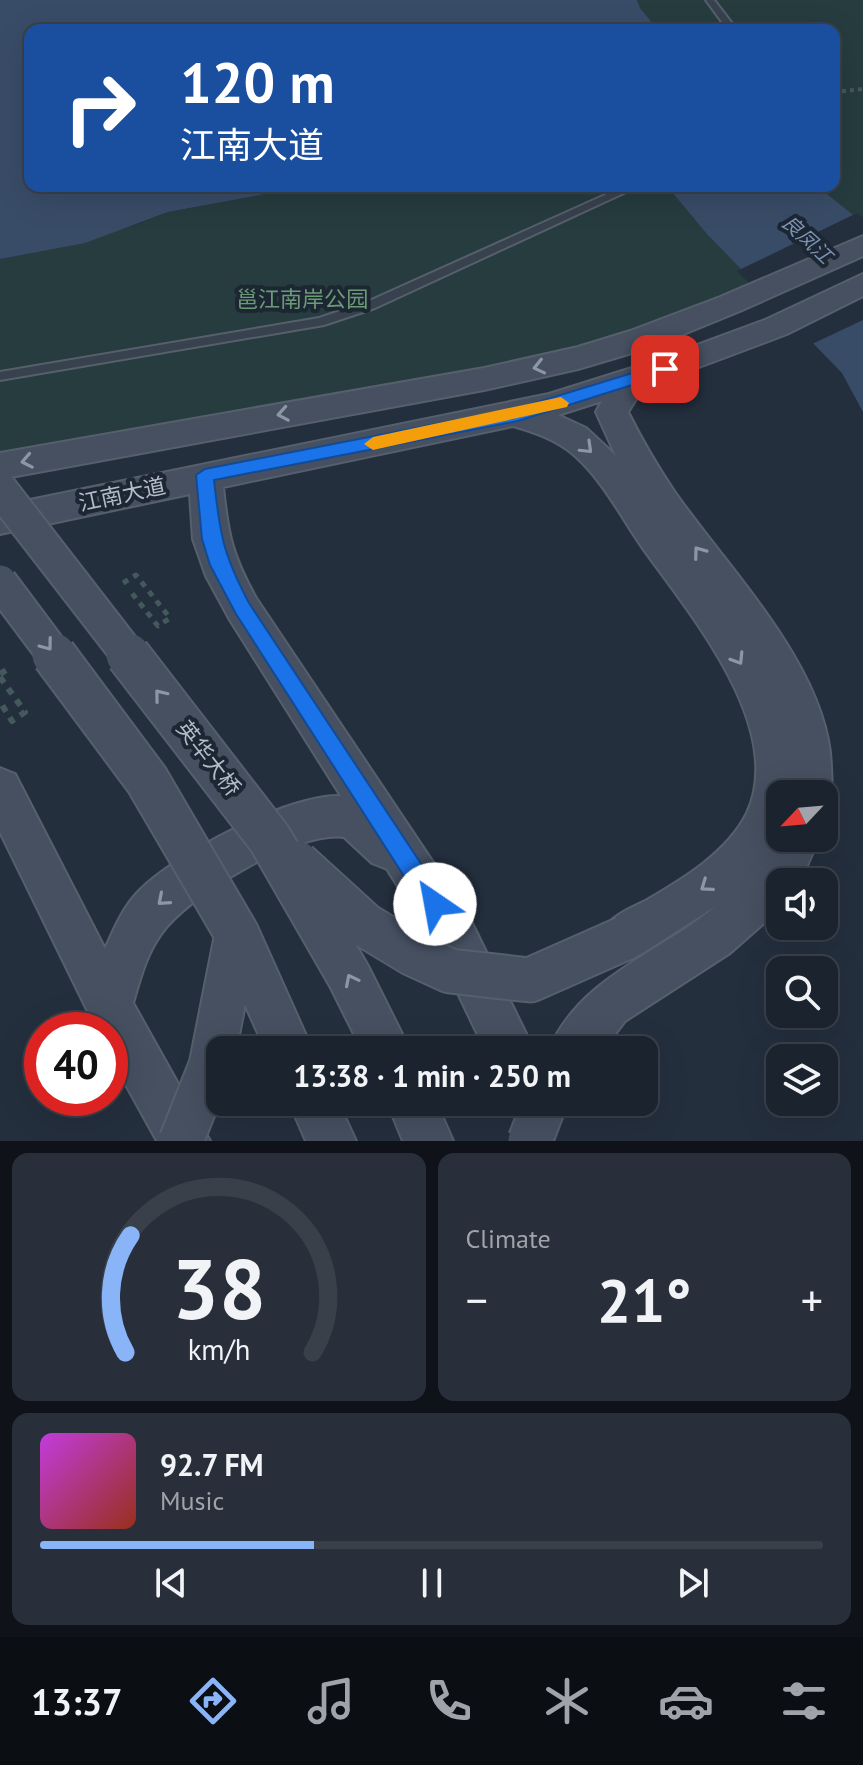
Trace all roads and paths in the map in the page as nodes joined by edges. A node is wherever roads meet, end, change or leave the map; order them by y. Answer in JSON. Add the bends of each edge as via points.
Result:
{"nodes":[{"id":1,"x":710,"y":0,"type":"edge"},
{"id":2,"x":728,"y":24,"type":"edge"},
{"id":3,"x":863,"y":89,"type":"edge"},
{"id":4,"x":840,"y":91,"type":"edge"},
{"id":5,"x":621,"y":192,"type":"edge"},
{"id":6,"x":863,"y":245,"type":"edge"},
{"id":7,"x":863,"y":284,"type":"edge"},
{"id":8,"x":648,"y":375,"type":"junction"},
{"id":9,"x":0,"y":376,"type":"edge"},
{"id":10,"x":518,"y":415,"type":"junction"},
{"id":11,"x":0,"y":466,"type":"edge"},
{"id":12,"x":205,"y":475,"type":"junction"},
{"id":13,"x":0,"y":489,"type":"edge"},
{"id":14,"x":0,"y":520,"type":"edge"},
{"id":15,"x":0,"y":582,"type":"edge"},
{"id":16,"x":123,"y":583,"type":"dead end"},
{"id":17,"x":131,"y":592,"type":"dead end"},
{"id":18,"x":11,"y":667,"type":"dead end"},
{"id":19,"x":0,"y":676,"type":"edge"},
{"id":20,"x":0,"y":702,"type":"edge"},
{"id":21,"x":814,"y":780,"type":"edge"},
{"id":22,"x":0,"y":788,"type":"edge"},
{"id":23,"x":270,"y":839,"type":"junction"},
{"id":24,"x":793,"y":852,"type":"edge"},
{"id":25,"x":419,"y":880,"type":"junction"},
{"id":26,"x":237,"y":934,"type":"junction"},
{"id":27,"x":109,"y":1006,"type":"junction"},
{"id":28,"x":283,"y":1036,"type":"edge"},
{"id":29,"x":379,"y":1036,"type":"edge"},
{"id":30,"x":503,"y":1036,"type":"edge"},
{"id":31,"x":584,"y":1036,"type":"edge"},
{"id":32,"x":319,"y":1116,"type":"edge"},
{"id":33,"x":417,"y":1116,"type":"edge"},
{"id":34,"x":540,"y":1116,"type":"edge"},
{"id":35,"x":543,"y":1116,"type":"edge"},
{"id":36,"x":183,"y":1141,"type":"edge"},
{"id":37,"x":331,"y":1141,"type":"edge"},
{"id":38,"x":428,"y":1141,"type":"edge"},
{"id":39,"x":530,"y":1141,"type":"edge"},
{"id":40,"x":555,"y":1141,"type":"edge"}],
"edges":[{"from":1,"to":2,"type":"lane"},
{"from":3,"to":4,"type":"path"},
{"from":5,"to":9,"type":"lane","via":[[371,305],[320,322]]},
{"from":6,"to":11,"type":"main road","one_way":true,"via":[[641,339],[578,358]]},
{"from":7,"to":8,"type":"main road","name":"江南大道","via":[[776,327]]},
{"from":8,"to":10,"type":"main road","name":"江南大道"},
{"from":21,"to":8,"type":"main road","one_way":true,"via":[[808,733],[794,693],[620,435],[612,412]]},
{"from":10,"to":12,"type":"main road","name":"江南大道"},
{"from":10,"to":23,"type":"main road","one_way":true,"bridge":true,"via":[[576,437],[603,464],[748,675],[771,724],[772,802],[760,829],[738,861],[710,884],[625,938],[530,980],[450,971],[413,954],[365,925]]},
{"from":12,"to":14,"type":"main road","name":"江南大道"},
{"from":12,"to":25,"type":"main road","via":[[211,539],[225,576]]},
{"from":23,"to":13,"type":"main road","name":"英华大桥","one_way":true,"bridge":true},
{"from":15,"to":26,"type":"main road","one_way":true,"bridge":true,"via":[[147,780]]},
{"from":16,"to":17,"type":"path","via":[[136,575],[170,618],[158,626]]},
{"from":18,"to":19,"type":"path"},
{"from":19,"to":20,"type":"path","via":[[25,712],[12,721]]},
{"from":22,"to":27,"type":"main road"},
{"from":29,"to":23,"type":"main road","name":"英华大桥","one_way":true,"bridge":true},
{"from":24,"to":31,"type":"main road","via":[[769,890],[714,937],[609,1005]]},
{"from":25,"to":27,"type":"main road","one_way":true,"via":[[366,826],[339,816],[230,853],[154,907],[130,941]]},
{"from":25,"to":30,"type":"main road","via":[[451,929]]},
{"from":26,"to":28,"type":"main road","bridge":true},
{"from":26,"to":36,"type":"main road","bridge":true,"via":[[214,1059]]},
{"from":27,"to":36,"type":"main road"},
{"from":32,"to":37,"type":"main road"},
{"from":33,"to":38,"type":"main road"},
{"from":34,"to":39,"type":"main road","bridge":true},
{"from":35,"to":40,"type":"main road"}]}
